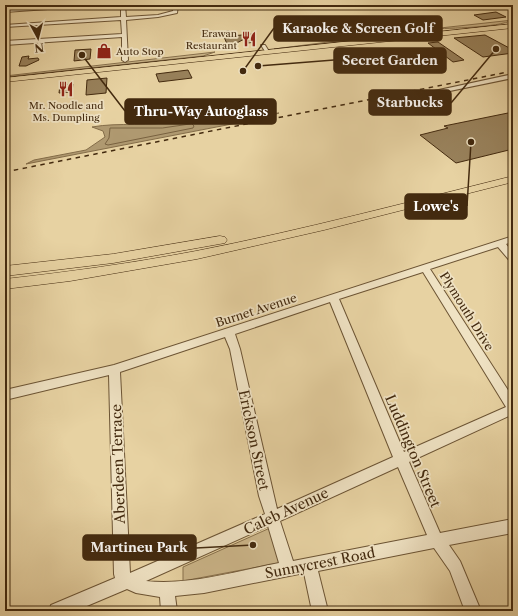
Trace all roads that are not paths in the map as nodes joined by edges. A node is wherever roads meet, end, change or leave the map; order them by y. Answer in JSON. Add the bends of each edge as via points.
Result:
{"nodes":[{"id":1,"x":103,"y":5,"type":"edge"},
{"id":2,"x":123,"y":5,"type":"edge"},
{"id":3,"x":171,"y":5,"type":"edge"},
{"id":4,"x":176,"y":5,"type":"edge"},
{"id":5,"x":5,"y":11,"type":"edge"},
{"id":6,"x":173,"y":11,"type":"junction"},
{"id":7,"x":124,"y":18,"type":"junction"},
{"id":8,"x":513,"y":19,"type":"edge"},
{"id":9,"x":513,"y":25,"type":"edge"},
{"id":10,"x":5,"y":26,"type":"edge"},
{"id":11,"x":424,"y":28,"type":"junction"},
{"id":12,"x":432,"y":34,"type":"junction"},
{"id":13,"x":125,"y":35,"type":"junction"},
{"id":14,"x":5,"y":43,"type":"edge"},
{"id":15,"x":265,"y":49,"type":"junction"},
{"id":16,"x":126,"y":60,"type":"junction"},
{"id":17,"x":5,"y":73,"type":"edge"},
{"id":18,"x":513,"y":76,"type":"edge"},
{"id":19,"x":5,"y":80,"type":"edge"},
{"id":20,"x":377,"y":104,"type":"dead end"},
{"id":21,"x":513,"y":170,"type":"edge"},
{"id":22,"x":513,"y":179,"type":"edge"},
{"id":23,"x":513,"y":184,"type":"edge"},
{"id":24,"x":441,"y":197,"type":"junction"},
{"id":25,"x":513,"y":239,"type":"edge"},
{"id":26,"x":500,"y":243,"type":"junction"},
{"id":27,"x":513,"y":259,"type":"edge"},
{"id":28,"x":425,"y":268,"type":"junction"},
{"id":29,"x":5,"y":271,"type":"edge"},
{"id":30,"x":5,"y":284,"type":"edge"},
{"id":31,"x":333,"y":298,"type":"junction"},
{"id":32,"x":229,"y":332,"type":"junction"},
{"id":33,"x":114,"y":369,"type":"junction"},
{"id":34,"x":5,"y":395,"type":"edge"},
{"id":35,"x":513,"y":408,"type":"edge"},
{"id":36,"x":400,"y":459,"type":"junction"},
{"id":37,"x":271,"y":517,"type":"junction"},
{"id":38,"x":513,"y":526,"type":"edge"},
{"id":39,"x":437,"y":541,"type":"junction"},
{"id":40,"x":309,"y":565,"type":"junction"},
{"id":41,"x":288,"y":569,"type":"junction"},
{"id":42,"x":127,"y":581,"type":"junction"},
{"id":43,"x":167,"y":590,"type":"junction"},
{"id":44,"x":57,"y":611,"type":"edge"},
{"id":45,"x":169,"y":611,"type":"edge"},
{"id":46,"x":320,"y":611,"type":"edge"},
{"id":47,"x":473,"y":611,"type":"edge"}],
"edges":[{"from":1,"to":5,"type":"street"},
{"from":2,"to":7,"type":"street"},
{"from":3,"to":6,"type":"street"},
{"from":4,"to":6,"type":"street"},
{"from":6,"to":7,"type":"street","via":[[165,15]]},
{"from":7,"to":10,"type":"street"},
{"from":7,"to":13,"type":"street"},
{"from":8,"to":11,"type":"main road"},
{"from":9,"to":12,"type":"main road"},
{"from":11,"to":12,"type":"street"},
{"from":11,"to":15,"type":"main road"},
{"from":12,"to":15,"type":"main road"},
{"from":13,"to":14,"type":"street"},
{"from":13,"to":16,"type":"street"},
{"from":15,"to":16,"type":"main road"},
{"from":15,"to":19,"type":"main road","via":[[218,58]]},
{"from":16,"to":17,"type":"main road"},
{"from":18,"to":20,"type":"street"},
{"from":21,"to":29,"type":"highway","via":[[230,239],[148,254]]},
{"from":22,"to":24,"type":"highway"},
{"from":23,"to":24,"type":"highway"},
{"from":24,"to":30,"type":"highway","via":[[257,243],[168,261]]},
{"from":25,"to":26,"type":"street","name":"Burnet Avenue"},
{"from":26,"to":27,"type":"street"},
{"from":26,"to":28,"type":"street","name":"Burnet Avenue"},
{"from":28,"to":31,"type":"street","name":"Burnet Avenue"},
{"from":28,"to":35,"type":"street","name":"Plymouth Drive"},
{"from":31,"to":32,"type":"street","name":"Burnet Avenue"},
{"from":31,"to":36,"type":"street","name":"Luddington Street"},
{"from":32,"to":33,"type":"street","name":"Burnet Avenue"},
{"from":32,"to":37,"type":"street","name":"Erickson Street","via":[[235,349]]},
{"from":33,"to":34,"type":"street","name":"Burnet Avenue"},
{"from":33,"to":42,"type":"street","name":"Aberdeen Terrace","via":[[121,574]]},
{"from":35,"to":36,"type":"street","name":"Caleb Avenue"},
{"from":36,"to":37,"type":"street","name":"Caleb Avenue"},
{"from":36,"to":39,"type":"street","name":"Luddington Street"},
{"from":37,"to":41,"type":"street","name":"Erickson Street"},
{"from":37,"to":42,"type":"street","name":"Caleb Avenue"},
{"from":38,"to":39,"type":"street","name":"Sunnycrest Road"},
{"from":39,"to":40,"type":"street","name":"Sunnycrest Road"},
{"from":39,"to":47,"type":"street","name":"Luddington Street","via":[[455,566]]},
{"from":40,"to":41,"type":"street","name":"Sunnycrest Road"},
{"from":40,"to":46,"type":"street"},
{"from":41,"to":43,"type":"street","name":"Sunnycrest Road"},
{"from":42,"to":43,"type":"street","name":"Sunnycrest Road","via":[[146,588]]},
{"from":42,"to":44,"type":"street","name":"Caleb Avenue"},
{"from":43,"to":45,"type":"street"}]}
